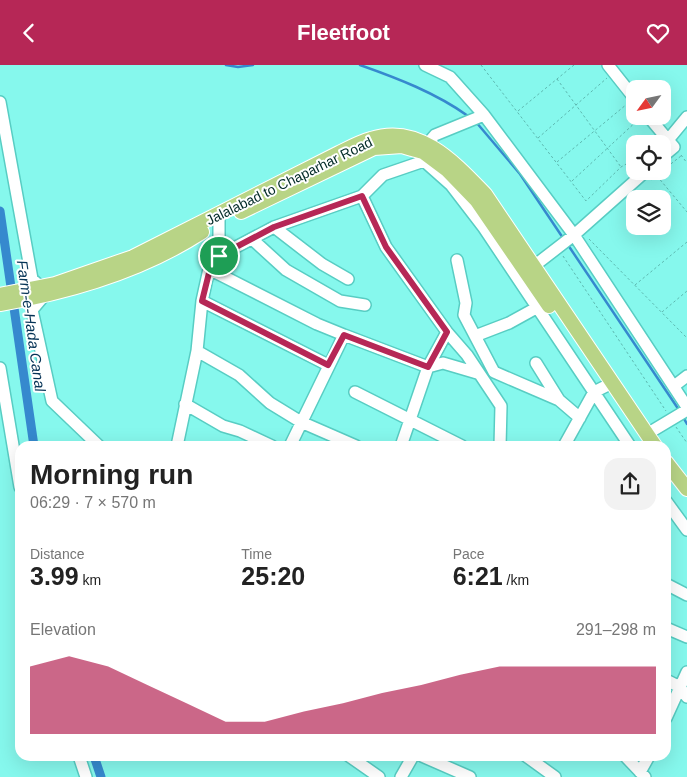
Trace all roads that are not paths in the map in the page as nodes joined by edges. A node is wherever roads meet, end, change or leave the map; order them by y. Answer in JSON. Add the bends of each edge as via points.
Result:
{"nodes":[{"id":1,"x":425,"y":65,"type":"edge"},
{"id":2,"x":611,"y":68,"type":"edge"},
{"id":3,"x":626,"y":88,"type":"edge"},
{"id":4,"x":0,"y":101,"type":"edge"},
{"id":5,"x":484,"y":115,"type":"junction"},
{"id":6,"x":687,"y":117,"type":"edge"},
{"id":7,"x":656,"y":125,"type":"edge"},
{"id":8,"x":664,"y":135,"type":"edge"},
{"id":9,"x":671,"y":136,"type":"edge"},
{"id":10,"x":428,"y":143,"type":"junction"},
{"id":11,"x":644,"y":180,"type":"edge"},
{"id":12,"x":362,"y":196,"type":"junction"},
{"id":13,"x":219,"y":220,"type":"junction"},
{"id":14,"x":274,"y":227,"type":"junction"},
{"id":15,"x":580,"y":235,"type":"junction"},
{"id":16,"x":252,"y":239,"type":"junction"},
{"id":17,"x":219,"y":256,"type":"junction"},
{"id":18,"x":457,"y":260,"type":"dead end"},
{"id":19,"x":534,"y":267,"type":"junction"},
{"id":20,"x":210,"y":269,"type":"junction"},
{"id":21,"x":348,"y":279,"type":"dead end"},
{"id":22,"x":44,"y":291,"type":"junction"},
{"id":23,"x":0,"y":295,"type":"edge"},
{"id":24,"x":202,"y":301,"type":"junction"},
{"id":25,"x":0,"y":304,"type":"edge"},
{"id":26,"x":365,"y":305,"type":"dead end"},
{"id":27,"x":538,"y":307,"type":"junction"},
{"id":28,"x":447,"y":332,"type":"junction"},
{"id":29,"x":344,"y":335,"type":"junction"},
{"id":30,"x":475,"y":336,"type":"junction"},
{"id":31,"x":197,"y":351,"type":"junction"},
{"id":32,"x":536,"y":363,"type":"dead end"},
{"id":33,"x":328,"y":365,"type":"junction"},
{"id":34,"x":428,"y":367,"type":"junction"},
{"id":35,"x":602,"y":367,"type":"junction"},
{"id":36,"x":0,"y":368,"type":"edge"},
{"id":37,"x":477,"y":373,"type":"junction"},
{"id":38,"x":687,"y":376,"type":"edge"},
{"id":39,"x":612,"y":383,"type":"junction"},
{"id":40,"x":674,"y":386,"type":"junction"},
{"id":41,"x":355,"y":392,"type":"dead end"},
{"id":42,"x":594,"y":392,"type":"junction"},
{"id":43,"x":559,"y":399,"type":"junction"},
{"id":44,"x":184,"y":404,"type":"junction"},
{"id":45,"x":687,"y":409,"type":"edge"},
{"id":46,"x":580,"y":418,"type":"junction"},
{"id":47,"x":411,"y":421,"type":"junction"},
{"id":48,"x":301,"y":422,"type":"junction"},
{"id":49,"x":646,"y":435,"type":"junction"},
{"id":50,"x":94,"y":441,"type":"edge"},
{"id":51,"x":179,"y":441,"type":"edge"},
{"id":52,"x":261,"y":441,"type":"edge"},
{"id":53,"x":292,"y":441,"type":"edge"},
{"id":54,"x":345,"y":441,"type":"edge"},
{"id":55,"x":403,"y":441,"type":"edge"},
{"id":56,"x":452,"y":441,"type":"edge"},
{"id":57,"x":500,"y":441,"type":"edge"},
{"id":58,"x":567,"y":441,"type":"edge"},
{"id":59,"x":627,"y":441,"type":"edge"},
{"id":60,"x":651,"y":441,"type":"edge"},
{"id":61,"x":15,"y":457,"type":"edge"},
{"id":62,"x":671,"y":468,"type":"edge"},
{"id":63,"x":687,"y":489,"type":"edge"},
{"id":64,"x":671,"y":508,"type":"edge"},
{"id":65,"x":687,"y":530,"type":"edge"},
{"id":66,"x":671,"y":587,"type":"edge"},
{"id":67,"x":687,"y":595,"type":"edge"},
{"id":68,"x":671,"y":629,"type":"edge"},
{"id":69,"x":687,"y":637,"type":"edge"},
{"id":70,"x":687,"y":672,"type":"edge"},
{"id":71,"x":671,"y":682,"type":"edge"},
{"id":72,"x":680,"y":687,"type":"junction"},
{"id":73,"x":687,"y":697,"type":"edge"},
{"id":74,"x":671,"y":707,"type":"edge"},
{"id":75,"x":81,"y":761,"type":"edge"},
{"id":76,"x":365,"y":761,"type":"edge"},
{"id":77,"x":410,"y":761,"type":"edge"},
{"id":78,"x":433,"y":761,"type":"edge"},
{"id":79,"x":533,"y":761,"type":"edge"},
{"id":80,"x":630,"y":761,"type":"edge"},
{"id":81,"x":647,"y":761,"type":"edge"},
{"id":82,"x":643,"y":775,"type":"edge"},
{"id":83,"x":86,"y":777,"type":"edge"},
{"id":84,"x":380,"y":777,"type":"edge"},
{"id":85,"x":401,"y":777,"type":"edge"},
{"id":86,"x":470,"y":777,"type":"edge"},
{"id":87,"x":555,"y":777,"type":"edge"}],
"edges":[{"from":1,"to":5,"type":"street","via":[[450,77]]},
{"from":2,"to":3,"type":"street"},
{"from":4,"to":22,"type":"street","via":[[32,279]]},
{"from":5,"to":10,"type":"street","via":[[435,135]]},
{"from":5,"to":15,"type":"street"},
{"from":6,"to":9,"type":"street"},
{"from":7,"to":8,"type":"street"},
{"from":10,"to":19,"type":"main road","name":"Jalalabad to Chaparhar Road","via":[[454,162],[484,194]]},
{"from":10,"to":22,"type":"main road","name":"Jalalabad to Chaparhar Road","via":[[403,136],[372,138],[133,257]]},
{"from":11,"to":15,"type":"street"},
{"from":12,"to":14,"type":"street"},
{"from":12,"to":27,"type":"street","via":[[383,175],[424,161],[451,185]]},
{"from":12,"to":28,"type":"street","via":[[386,247]]},
{"from":13,"to":17,"type":"street"},
{"from":13,"to":22,"type":"main road","name":"Jalalabad to Chaparhar Road","via":[[185,243],[137,266]]},
{"from":13,"to":35,"type":"main road","name":"Jalalabad to Chaparhar Road","via":[[260,204],[374,148],[402,146],[423,153],[447,170],[477,201],[561,323]]},
{"from":14,"to":16,"type":"street"},
{"from":14,"to":21,"type":"street","via":[[322,264]]},
{"from":15,"to":19,"type":"street","via":[[557,247]]},
{"from":15,"to":40,"type":"street"},
{"from":16,"to":17,"type":"street"},
{"from":16,"to":26,"type":"street","via":[[286,270],[340,301]]},
{"from":17,"to":20,"type":"street"},
{"from":18,"to":30,"type":"street","via":[[466,303],[464,315]]},
{"from":19,"to":35,"type":"main road","name":"Jalalabad to Chaparhar Road"},
{"from":20,"to":24,"type":"street"},
{"from":20,"to":29,"type":"street"},
{"from":22,"to":23,"type":"main road"},
{"from":22,"to":25,"type":"main road"},
{"from":22,"to":50,"type":"street","via":[[32,310],[52,401]]},
{"from":24,"to":31,"type":"street"},
{"from":24,"to":33,"type":"street"},
{"from":27,"to":30,"type":"street"},
{"from":27,"to":42,"type":"street"},
{"from":28,"to":34,"type":"street"},
{"from":28,"to":37,"type":"street","via":[[467,355]]},
{"from":29,"to":33,"type":"street"},
{"from":29,"to":34,"type":"street"},
{"from":30,"to":43,"type":"street","via":[[494,373]]},
{"from":31,"to":44,"type":"street"},
{"from":31,"to":48,"type":"street","via":[[239,375],[270,403]]},
{"from":32,"to":43,"type":"street"},
{"from":33,"to":48,"type":"street"},
{"from":34,"to":37,"type":"street","via":[[443,363]]},
{"from":34,"to":47,"type":"street"},
{"from":35,"to":39,"type":"main road","name":"Jalalabad to Chaparhar Road"},
{"from":36,"to":61,"type":"street"},
{"from":37,"to":57,"type":"street","via":[[501,406]]},
{"from":38,"to":40,"type":"street"},
{"from":39,"to":42,"type":"street"},
{"from":39,"to":49,"type":"main road","name":"Jalalabad to Chaparhar Road"},
{"from":40,"to":45,"type":"street"},
{"from":41,"to":47,"type":"street"},
{"from":42,"to":46,"type":"street"},
{"from":42,"to":59,"type":"street"},
{"from":43,"to":46,"type":"street"},
{"from":44,"to":51,"type":"street"},
{"from":44,"to":52,"type":"street","via":[[223,426]]},
{"from":45,"to":49,"type":"street"},
{"from":46,"to":58,"type":"street"},
{"from":47,"to":55,"type":"street"},
{"from":47,"to":56,"type":"street"},
{"from":48,"to":53,"type":"street"},
{"from":48,"to":54,"type":"street"},
{"from":49,"to":60,"type":"main road","name":"Jalalabad to Chaparhar Road"},
{"from":62,"to":63,"type":"main road"},
{"from":64,"to":65,"type":"street"},
{"from":66,"to":67,"type":"street"},
{"from":68,"to":69,"type":"street"},
{"from":70,"to":72,"type":"street"},
{"from":71,"to":72,"type":"street"},
{"from":72,"to":73,"type":"street"},
{"from":72,"to":74,"type":"street"},
{"from":75,"to":83,"type":"street"},
{"from":76,"to":84,"type":"street"},
{"from":77,"to":85,"type":"street"},
{"from":78,"to":86,"type":"street"},
{"from":79,"to":87,"type":"street"},
{"from":80,"to":82,"type":"street"},
{"from":81,"to":82,"type":"street"}]}
